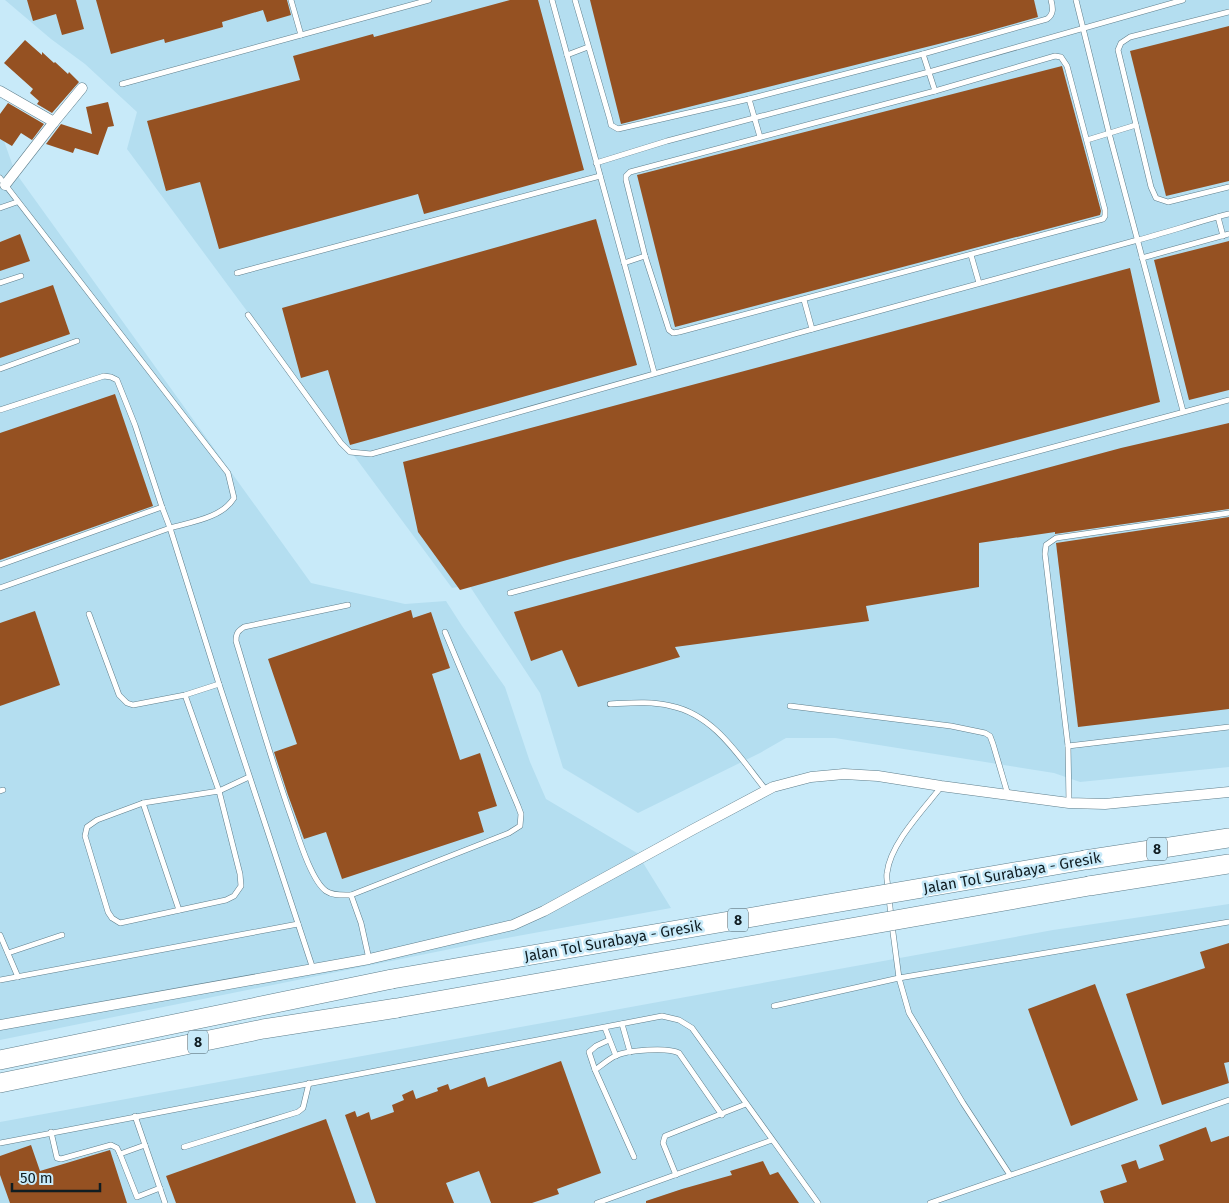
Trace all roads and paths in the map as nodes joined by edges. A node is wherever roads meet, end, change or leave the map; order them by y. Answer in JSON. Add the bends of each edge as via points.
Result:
{"nodes":[{"id":1,"x":292,"y":0,"type":"edge"},
{"id":2,"x":429,"y":0,"type":"edge"},
{"id":3,"x":552,"y":0,"type":"edge"},
{"id":4,"x":575,"y":0,"type":"edge"},
{"id":5,"x":1050,"y":0,"type":"edge"},
{"id":6,"x":1076,"y":0,"type":"edge"},
{"id":7,"x":1183,"y":0,"type":"edge"},
{"id":8,"x":1229,"y":12,"type":"edge"},
{"id":9,"x":1084,"y":28,"type":"junction"},
{"id":10,"x":300,"y":35,"type":"junction"},
{"id":11,"x":588,"y":47,"type":"junction"},
{"id":12,"x":923,"y":54,"type":"junction"},
{"id":13,"x":567,"y":55,"type":"junction"},
{"id":14,"x":930,"y":72,"type":"junction"},
{"id":15,"x":122,"y":84,"type":"dead end"},
{"id":16,"x":82,"y":88,"type":"dead end"},
{"id":17,"x":935,"y":90,"type":"junction"},
{"id":18,"x":0,"y":91,"type":"edge"},
{"id":19,"x":749,"y":99,"type":"junction"},
{"id":20,"x":754,"y":118,"type":"junction"},
{"id":21,"x":54,"y":122,"type":"junction"},
{"id":22,"x":1136,"y":126,"type":"junction"},
{"id":23,"x":1109,"y":133,"type":"junction"},
{"id":24,"x":760,"y":137,"type":"junction"},
{"id":25,"x":1087,"y":140,"type":"junction"},
{"id":26,"x":596,"y":163,"type":"junction"},
{"id":27,"x":600,"y":176,"type":"junction"},
{"id":28,"x":3,"y":181,"type":"edge"},
{"id":29,"x":1229,"y":186,"type":"edge"},
{"id":30,"x":17,"y":202,"type":"junction"},
{"id":31,"x":0,"y":208,"type":"edge"},
{"id":32,"x":1229,"y":214,"type":"edge"},
{"id":33,"x":1218,"y":217,"type":"junction"},
{"id":34,"x":1229,"y":234,"type":"edge"},
{"id":35,"x":1223,"y":236,"type":"junction"},
{"id":36,"x":1137,"y":241,"type":"junction"},
{"id":37,"x":971,"y":255,"type":"junction"},
{"id":38,"x":645,"y":256,"type":"junction"},
{"id":39,"x":1142,"y":258,"type":"junction"},
{"id":40,"x":624,"y":262,"type":"junction"},
{"id":41,"x":237,"y":273,"type":"dead end"},
{"id":42,"x":21,"y":276,"type":"dead end"},
{"id":43,"x":979,"y":282,"type":"junction"},
{"id":44,"x":0,"y":283,"type":"edge"},
{"id":45,"x":804,"y":300,"type":"junction"},
{"id":46,"x":248,"y":315,"type":"dead end"},
{"id":47,"x":812,"y":329,"type":"junction"},
{"id":48,"x":77,"y":341,"type":"dead end"},
{"id":49,"x":0,"y":369,"type":"edge"},
{"id":50,"x":654,"y":372,"type":"junction"},
{"id":51,"x":1229,"y":400,"type":"edge"},
{"id":52,"x":0,"y":410,"type":"edge"},
{"id":53,"x":1183,"y":411,"type":"junction"},
{"id":54,"x":162,"y":507,"type":"junction"},
{"id":55,"x":1229,"y":513,"type":"edge"},
{"id":56,"x":170,"y":528,"type":"junction"},
{"id":57,"x":0,"y":564,"type":"edge"},
{"id":58,"x":0,"y":588,"type":"edge"},
{"id":59,"x":510,"y":594,"type":"dead end"},
{"id":60,"x":348,"y":605,"type":"dead end"},
{"id":61,"x":88,"y":614,"type":"dead end"},
{"id":62,"x":445,"y":632,"type":"dead end"},
{"id":63,"x":219,"y":684,"type":"junction"},
{"id":64,"x":185,"y":696,"type":"junction"},
{"id":65,"x":610,"y":704,"type":"dead end"},
{"id":66,"x":790,"y":706,"type":"dead end"},
{"id":67,"x":1229,"y":727,"type":"edge"},
{"id":68,"x":1068,"y":746,"type":"junction"},
{"id":69,"x":249,"y":778,"type":"junction"},
{"id":70,"x":941,"y":786,"type":"junction"},
{"id":71,"x":219,"y":791,"type":"junction"},
{"id":72,"x":767,"y":791,"type":"junction"},
{"id":73,"x":1229,"y":792,"type":"edge"},
{"id":74,"x":1008,"y":795,"type":"junction"},
{"id":75,"x":1069,"y":803,"type":"junction"},
{"id":76,"x":143,"y":804,"type":"junction"},
{"id":77,"x":1229,"y":838,"type":"edge"},
{"id":78,"x":1229,"y":864,"type":"edge"},
{"id":79,"x":351,"y":895,"type":"junction"},
{"id":80,"x":179,"y":910,"type":"junction"},
{"id":81,"x":1229,"y":922,"type":"edge"},
{"id":82,"x":298,"y":924,"type":"junction"},
{"id":83,"x":0,"y":935,"type":"edge"},
{"id":84,"x":62,"y":935,"type":"dead end"},
{"id":85,"x":8,"y":953,"type":"junction"},
{"id":86,"x":369,"y":959,"type":"junction"},
{"id":87,"x":313,"y":970,"type":"junction"},
{"id":88,"x":18,"y":977,"type":"junction"},
{"id":89,"x":899,"y":978,"type":"junction"},
{"id":90,"x":0,"y":980,"type":"edge"},
{"id":91,"x":774,"y":1006,"type":"dead end"},
{"id":92,"x":622,"y":1024,"type":"junction"},
{"id":93,"x":0,"y":1025,"type":"edge"},
{"id":94,"x":605,"y":1028,"type":"junction"},
{"id":95,"x":609,"y":1040,"type":"junction"},
{"id":96,"x":630,"y":1052,"type":"junction"},
{"id":97,"x":616,"y":1056,"type":"junction"},
{"id":98,"x":0,"y":1060,"type":"edge"},
{"id":99,"x":595,"y":1070,"type":"junction"},
{"id":100,"x":0,"y":1083,"type":"edge"},
{"id":101,"x":309,"y":1083,"type":"junction"},
{"id":102,"x":1229,"y":1100,"type":"edge"},
{"id":103,"x":746,"y":1104,"type":"junction"},
{"id":104,"x":722,"y":1114,"type":"junction"},
{"id":105,"x":135,"y":1116,"type":"junction"},
{"id":106,"x":51,"y":1132,"type":"junction"},
{"id":107,"x":772,"y":1140,"type":"junction"},
{"id":108,"x":0,"y":1142,"type":"edge"},
{"id":109,"x":145,"y":1144,"type":"junction"},
{"id":110,"x":184,"y":1147,"type":"dead end"},
{"id":111,"x":120,"y":1154,"type":"junction"},
{"id":112,"x":634,"y":1157,"type":"dead end"},
{"id":113,"x":676,"y":1174,"type":"junction"},
{"id":114,"x":1010,"y":1175,"type":"junction"},
{"id":115,"x":160,"y":1188,"type":"junction"},
{"id":116,"x":165,"y":1203,"type":"edge"},
{"id":117,"x":597,"y":1203,"type":"edge"},
{"id":118,"x":818,"y":1203,"type":"edge"},
{"id":119,"x":930,"y":1203,"type":"edge"}],
"edges":[{"from":1,"to":10,"type":"lane"},
{"from":2,"to":10,"type":"lane"},
{"from":3,"to":13,"type":"lane"},
{"from":4,"to":11,"type":"lane"},
{"from":5,"to":12,"type":"lane","via":[[1052,13],[1047,20]]},
{"from":6,"to":9,"type":"lane"},
{"from":7,"to":9,"type":"lane"},
{"from":8,"to":22,"type":"lane","via":[[1130,37],[1121,43],[1118,54]]},
{"from":9,"to":14,"type":"lane"},
{"from":9,"to":23,"type":"lane"},
{"from":10,"to":15,"type":"lane"},
{"from":11,"to":13,"type":"lane"},
{"from":11,"to":19,"type":"lane","via":[[614,128]]},
{"from":12,"to":14,"type":"lane"},
{"from":12,"to":19,"type":"lane"},
{"from":13,"to":26,"type":"lane"},
{"from":14,"to":17,"type":"lane"},
{"from":14,"to":20,"type":"lane"},
{"from":16,"to":21,"type":"street"},
{"from":17,"to":24,"type":"lane"},
{"from":17,"to":25,"type":"lane","via":[[1048,57],[1061,57],[1068,66]]},
{"from":18,"to":21,"type":"street"},
{"from":19,"to":20,"type":"lane"},
{"from":20,"to":24,"type":"lane"},
{"from":20,"to":26,"type":"lane"},
{"from":21,"to":28,"type":"street","via":[[30,154]]},
{"from":22,"to":23,"type":"lane"},
{"from":22,"to":29,"type":"lane","via":[[1156,198],[1168,202]]},
{"from":23,"to":25,"type":"lane"},
{"from":23,"to":36,"type":"lane"},
{"from":24,"to":38,"type":"lane","via":[[628,173],[626,180]]},
{"from":25,"to":37,"type":"lane","via":[[1105,210],[1104,218]]},
{"from":26,"to":27,"type":"lane"},
{"from":27,"to":40,"type":"lane"},
{"from":27,"to":41,"type":"lane"},
{"from":28,"to":30,"type":"lane"},
{"from":30,"to":31,"type":"lane"},
{"from":30,"to":56,"type":"lane","via":[[228,473],[234,498],[229,506]]},
{"from":32,"to":33,"type":"lane"},
{"from":33,"to":35,"type":"lane"},
{"from":33,"to":36,"type":"lane"},
{"from":34,"to":35,"type":"lane"},
{"from":35,"to":39,"type":"lane"},
{"from":36,"to":39,"type":"lane"},
{"from":36,"to":43,"type":"lane"},
{"from":37,"to":43,"type":"lane"},
{"from":37,"to":45,"type":"lane"},
{"from":38,"to":40,"type":"lane"},
{"from":38,"to":45,"type":"lane","via":[[672,333]]},
{"from":39,"to":53,"type":"lane"},
{"from":40,"to":50,"type":"lane"},
{"from":42,"to":44,"type":"lane"},
{"from":43,"to":47,"type":"lane"},
{"from":45,"to":47,"type":"lane"},
{"from":46,"to":50,"type":"lane","via":[[341,443],[355,453],[371,454]]},
{"from":47,"to":50,"type":"lane"},
{"from":48,"to":49,"type":"lane"},
{"from":51,"to":53,"type":"lane"},
{"from":52,"to":54,"type":"lane","via":[[104,376],[117,380]]},
{"from":53,"to":59,"type":"lane"},
{"from":54,"to":56,"type":"lane"},
{"from":54,"to":57,"type":"lane"},
{"from":55,"to":68,"type":"lane","via":[[1056,538],[1046,545]]},
{"from":56,"to":58,"type":"lane"},
{"from":56,"to":63,"type":"lane"},
{"from":60,"to":79,"type":"lane","via":[[244,627],[238,631],[236,641],[278,780],[314,876],[326,891]]},
{"from":61,"to":64,"type":"lane","via":[[123,700],[133,705]]},
{"from":62,"to":79,"type":"lane","via":[[518,806],[520,826]]},
{"from":63,"to":64,"type":"lane"},
{"from":63,"to":69,"type":"lane"},
{"from":64,"to":71,"type":"lane"},
{"from":65,"to":72,"type":"lane","via":[[647,702],[691,712],[726,740]]},
{"from":66,"to":74,"type":"lane","via":[[985,733],[993,744]]},
{"from":67,"to":68,"type":"lane"},
{"from":68,"to":75,"type":"lane"},
{"from":69,"to":71,"type":"lane"},
{"from":69,"to":82,"type":"lane"},
{"from":70,"to":72,"type":"street","via":[[844,774],[811,776]]},
{"from":70,"to":74,"type":"street"},
{"from":70,"to":89,"type":"lane","via":[[898,842],[886,874]]},
{"from":71,"to":76,"type":"lane"},
{"from":71,"to":80,"type":"lane","via":[[241,886],[234,896],[226,900]]},
{"from":72,"to":86,"type":"street","via":[[513,925]]},
{"from":73,"to":75,"type":"street","via":[[1105,804]]},
{"from":74,"to":75,"type":"street"},
{"from":76,"to":80,"type":"lane"},
{"from":76,"to":80,"type":"lane","via":[[97,820],[87,827],[84,836],[108,912],[120,923]]},
{"from":77,"to":98,"type":"highway","name":"Jalan Tol Surabaya - Gresik","number":"8","bridge":true,"via":[[392,979]]},
{"from":78,"to":100,"type":"highway","name":"Jalan Tol Surabaya - Gresik","number":"8","bridge":true,"via":[[263,1029]]},
{"from":79,"to":86,"type":"lane"},
{"from":81,"to":89,"type":"lane"},
{"from":82,"to":87,"type":"lane"},
{"from":82,"to":88,"type":"lane"},
{"from":83,"to":85,"type":"lane"},
{"from":84,"to":85,"type":"lane"},
{"from":85,"to":88,"type":"lane"},
{"from":86,"to":87,"type":"street"},
{"from":87,"to":93,"type":"street"},
{"from":88,"to":90,"type":"lane"},
{"from":89,"to":91,"type":"lane"},
{"from":89,"to":114,"type":"lane","via":[[909,1013]]},
{"from":92,"to":94,"type":"lane"},
{"from":92,"to":96,"type":"lane"},
{"from":92,"to":103,"type":"lane","via":[[662,1016],[679,1020],[692,1028]]},
{"from":94,"to":95,"type":"lane"},
{"from":94,"to":101,"type":"lane"},
{"from":95,"to":97,"type":"lane"},
{"from":95,"to":99,"type":"lane","via":[[589,1052]]},
{"from":96,"to":97,"type":"lane"},
{"from":96,"to":104,"type":"lane","via":[[668,1050],[679,1053]]},
{"from":97,"to":99,"type":"lane"},
{"from":99,"to":112,"type":"lane"},
{"from":101,"to":105,"type":"lane"},
{"from":101,"to":110,"type":"lane","via":[[303,1108],[298,1112]]},
{"from":102,"to":114,"type":"lane"},
{"from":103,"to":104,"type":"lane"},
{"from":103,"to":107,"type":"lane"},
{"from":104,"to":113,"type":"lane","via":[[665,1136],[663,1143]]},
{"from":105,"to":106,"type":"lane"},
{"from":105,"to":109,"type":"lane"},
{"from":106,"to":108,"type":"lane"},
{"from":106,"to":111,"type":"lane","via":[[57,1158],[60,1159],[111,1145]]},
{"from":107,"to":113,"type":"lane"},
{"from":107,"to":118,"type":"lane"},
{"from":109,"to":111,"type":"lane"},
{"from":109,"to":115,"type":"lane"},
{"from":111,"to":115,"type":"lane","via":[[137,1197]]},
{"from":113,"to":117,"type":"lane"},
{"from":114,"to":119,"type":"lane"},
{"from":115,"to":116,"type":"lane"}]}
